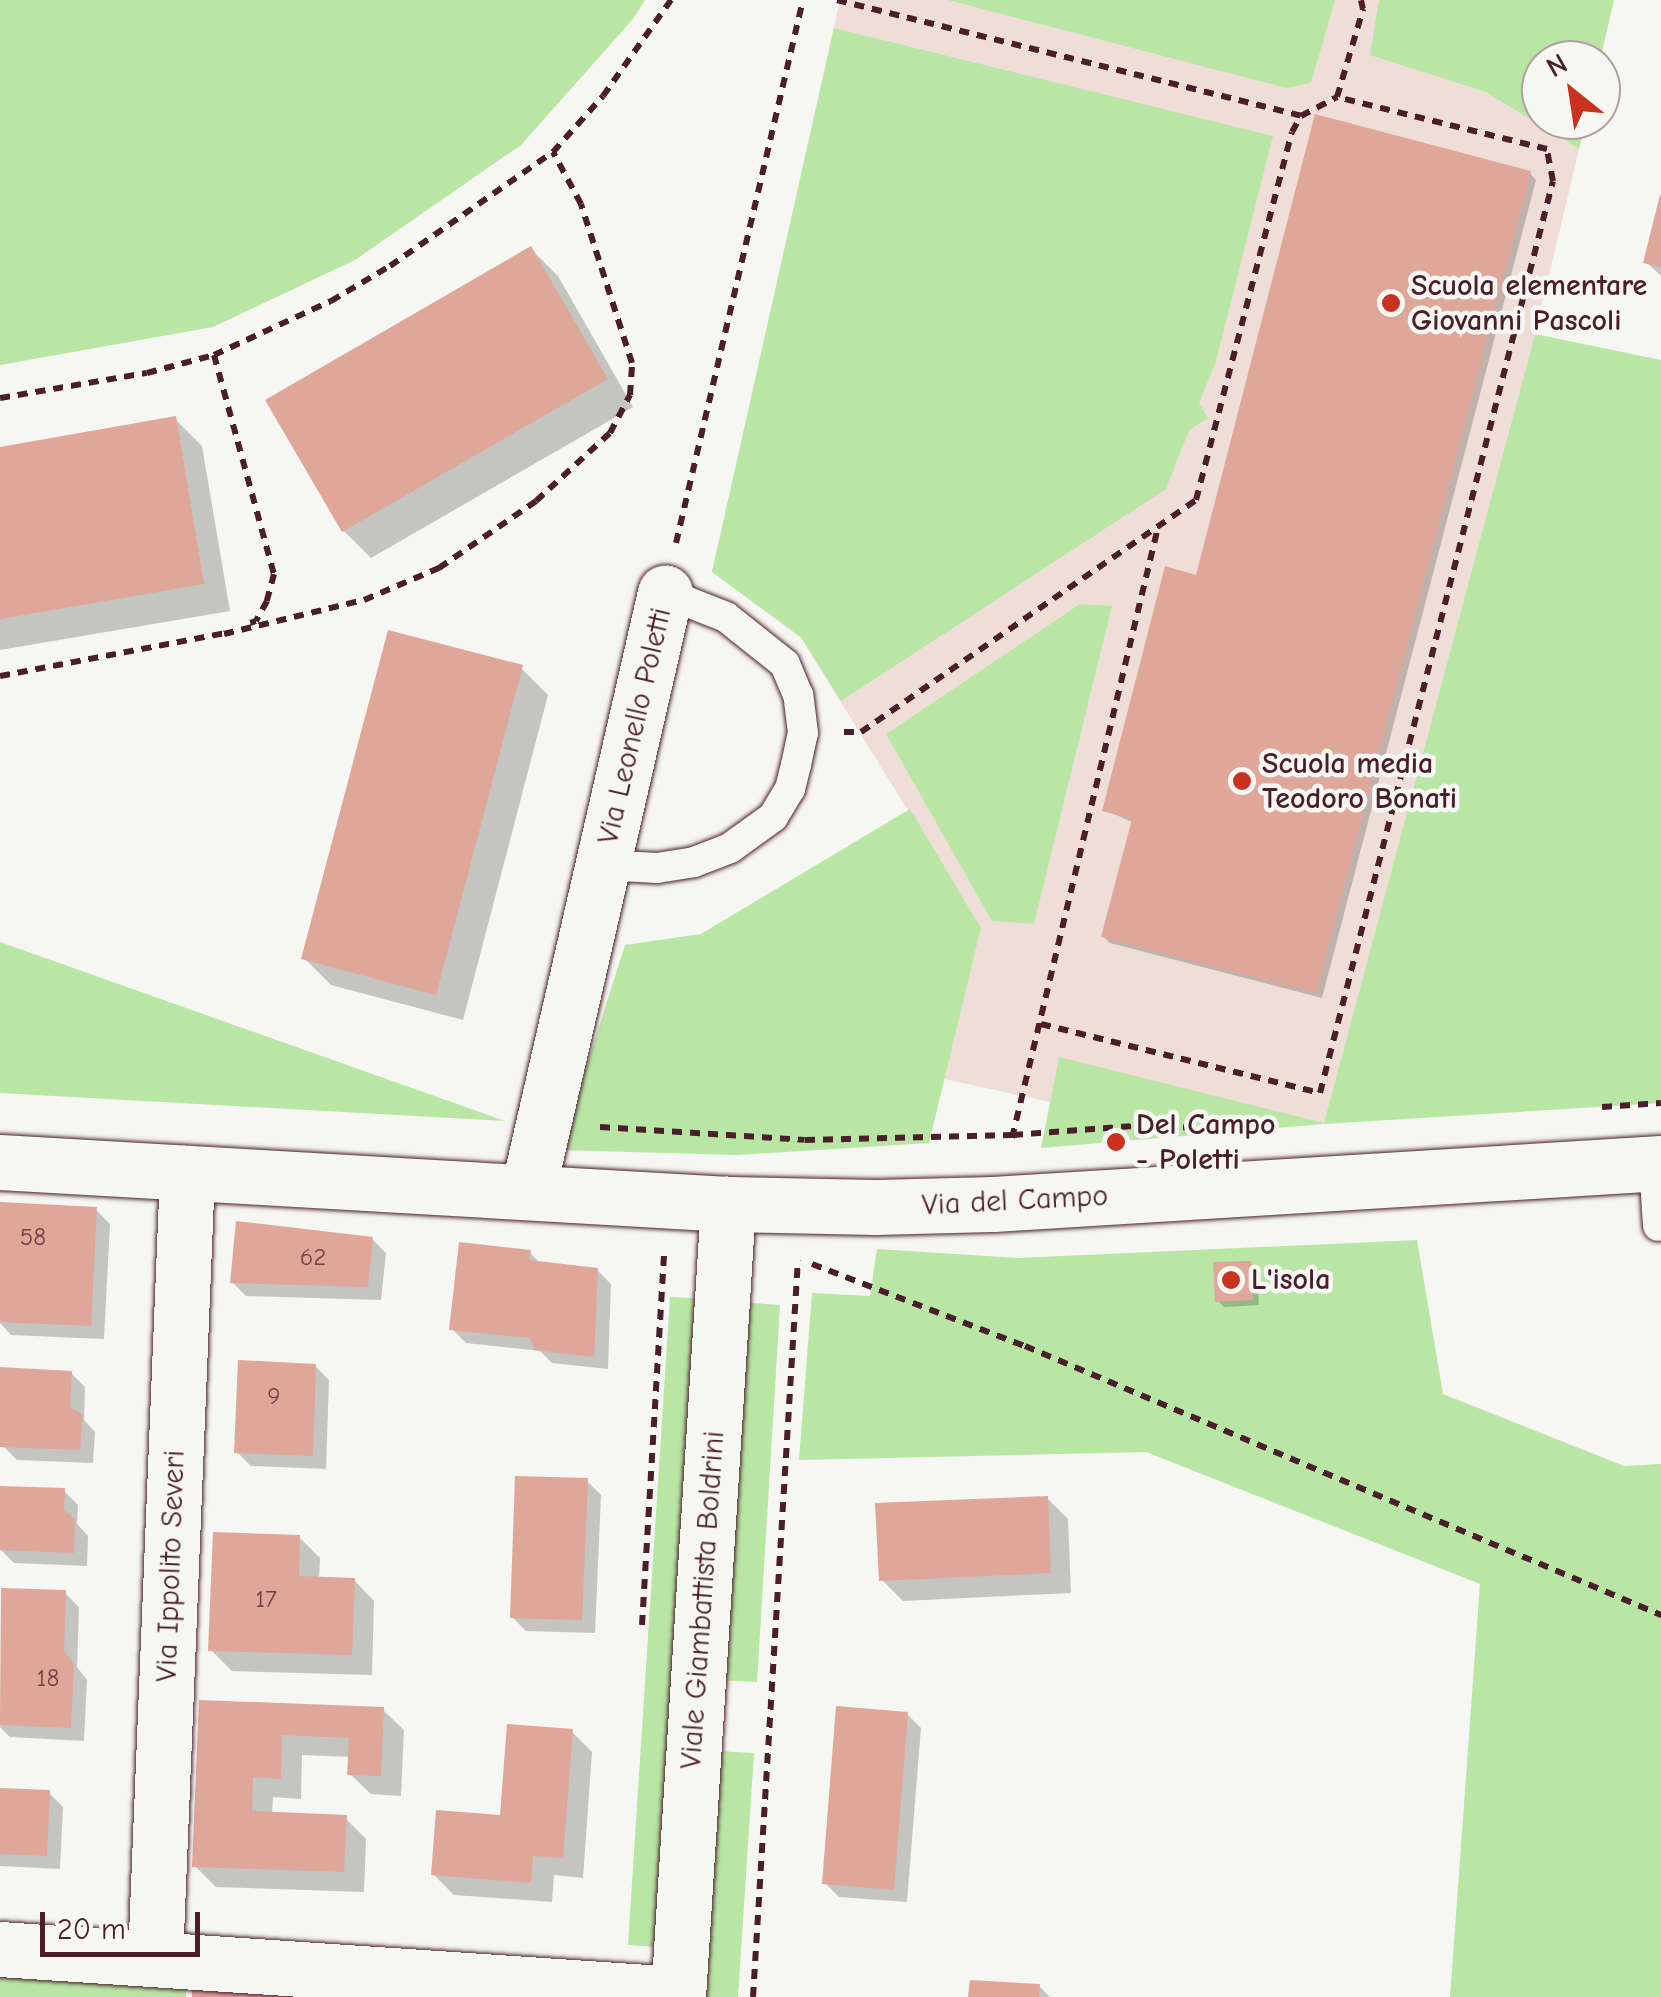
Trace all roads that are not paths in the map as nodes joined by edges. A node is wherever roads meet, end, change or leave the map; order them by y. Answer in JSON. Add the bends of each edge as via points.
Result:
{"nodes":[{"id":1,"x":665,"y":594,"type":"joint"},
{"id":2,"x":603,"y":866,"type":"junction"},
{"id":3,"x":0,"y":1162,"type":"edge"},
{"id":4,"x":1657,"y":1163,"type":"edge"},
{"id":5,"x":187,"y":1172,"type":"junction"},
{"id":6,"x":528,"y":1190,"type":"junction"},
{"id":7,"x":728,"y":1204,"type":"junction"},
{"id":8,"x":1658,"y":1226,"type":"dead end"},
{"id":9,"x":0,"y":1950,"type":"edge"},
{"id":10,"x":156,"y":1960,"type":"junction"},
{"id":11,"x":678,"y":1995,"type":"edge"}],
"edges":[{"from":1,"to":2,"type":"street","name":"Via Leonello Poletti"},
{"from":1,"to":2,"type":"lane","name":"Via Leonello Poletti","via":[[726,617],[785,664],[803,733],[790,789],[773,817],[749,836],[694,862]]},
{"from":2,"to":6,"type":"street","name":"Via Leonello Poletti"},
{"from":3,"to":5,"type":"street"},
{"from":4,"to":7,"type":"street","name":"Via del Campo","via":[[993,1204]]},
{"from":4,"to":8,"type":"lane"},
{"from":5,"to":6,"type":"street"},
{"from":5,"to":10,"type":"street","name":"Via Ippolito Severi"},
{"from":6,"to":7,"type":"street"},
{"from":7,"to":11,"type":"street","name":"Viale Giambattista Boldrini"},
{"from":9,"to":10,"type":"street"},
{"from":10,"to":11,"type":"street"}]}
